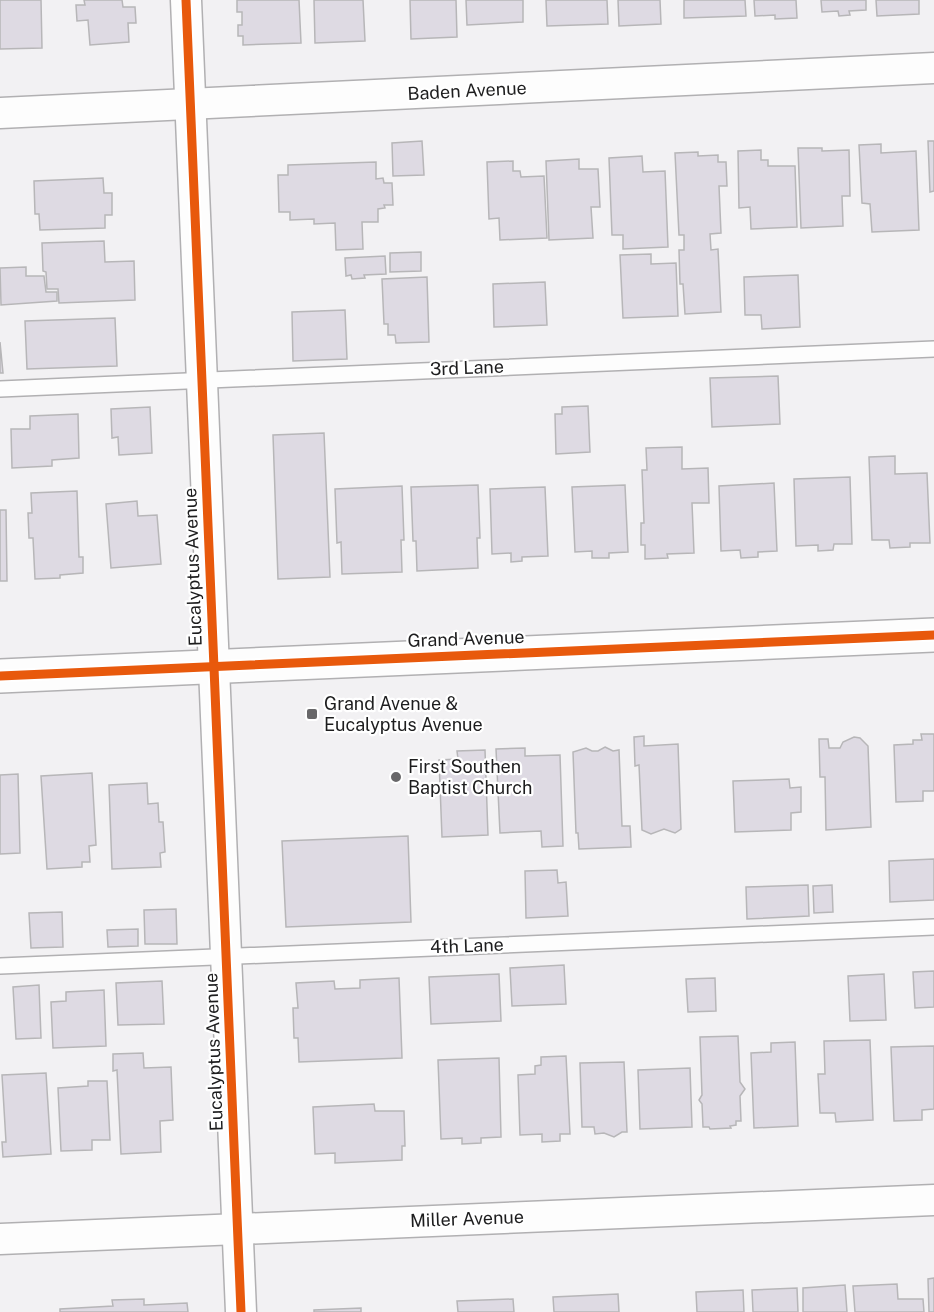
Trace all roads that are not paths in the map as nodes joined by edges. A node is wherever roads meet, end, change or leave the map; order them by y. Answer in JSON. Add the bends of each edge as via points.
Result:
{"nodes":[{"id":1,"x":186,"y":0,"type":"edge"},
{"id":2,"x":934,"y":68,"type":"edge"},
{"id":3,"x":190,"y":105,"type":"junction"},
{"id":4,"x":0,"y":113,"type":"edge"},
{"id":5,"x":934,"y":349,"type":"edge"},
{"id":6,"x":202,"y":379,"type":"junction"},
{"id":7,"x":0,"y":389,"type":"edge"},
{"id":8,"x":934,"y":635,"type":"edge"},
{"id":9,"x":214,"y":666,"type":"junction"},
{"id":10,"x":0,"y":676,"type":"edge"},
{"id":11,"x":934,"y":927,"type":"edge"},
{"id":12,"x":227,"y":956,"type":"junction"},
{"id":13,"x":0,"y":966,"type":"edge"},
{"id":14,"x":934,"y":1200,"type":"edge"},
{"id":15,"x":237,"y":1229,"type":"junction"},
{"id":16,"x":0,"y":1239,"type":"edge"},
{"id":17,"x":241,"y":1312,"type":"edge"}],
"edges":[{"from":1,"to":3,"type":"street","name":"Eucalyptus Avenue"},
{"from":2,"to":3,"type":"street","name":"Baden Avenue"},
{"from":3,"to":4,"type":"street","name":"Baden Avenue"},
{"from":3,"to":6,"type":"street","name":"Eucalyptus Avenue"},
{"from":5,"to":6,"type":"lane","name":"3rd Lane"},
{"from":6,"to":7,"type":"lane","name":"3rd Lane"},
{"from":6,"to":9,"type":"street","name":"Eucalyptus Avenue"},
{"from":8,"to":9,"type":"main road","name":"Grand Avenue"},
{"from":9,"to":10,"type":"main road","name":"Grand Avenue"},
{"from":9,"to":12,"type":"street","name":"Eucalyptus Avenue"},
{"from":11,"to":12,"type":"lane","name":"4th Lane"},
{"from":12,"to":13,"type":"lane","name":"4th Lane"},
{"from":12,"to":15,"type":"street","name":"Eucalyptus Avenue"},
{"from":14,"to":15,"type":"street","name":"Miller Avenue"},
{"from":15,"to":16,"type":"street","name":"Miller Avenue"},
{"from":15,"to":17,"type":"street","name":"Eucalyptus Avenue"}]}
